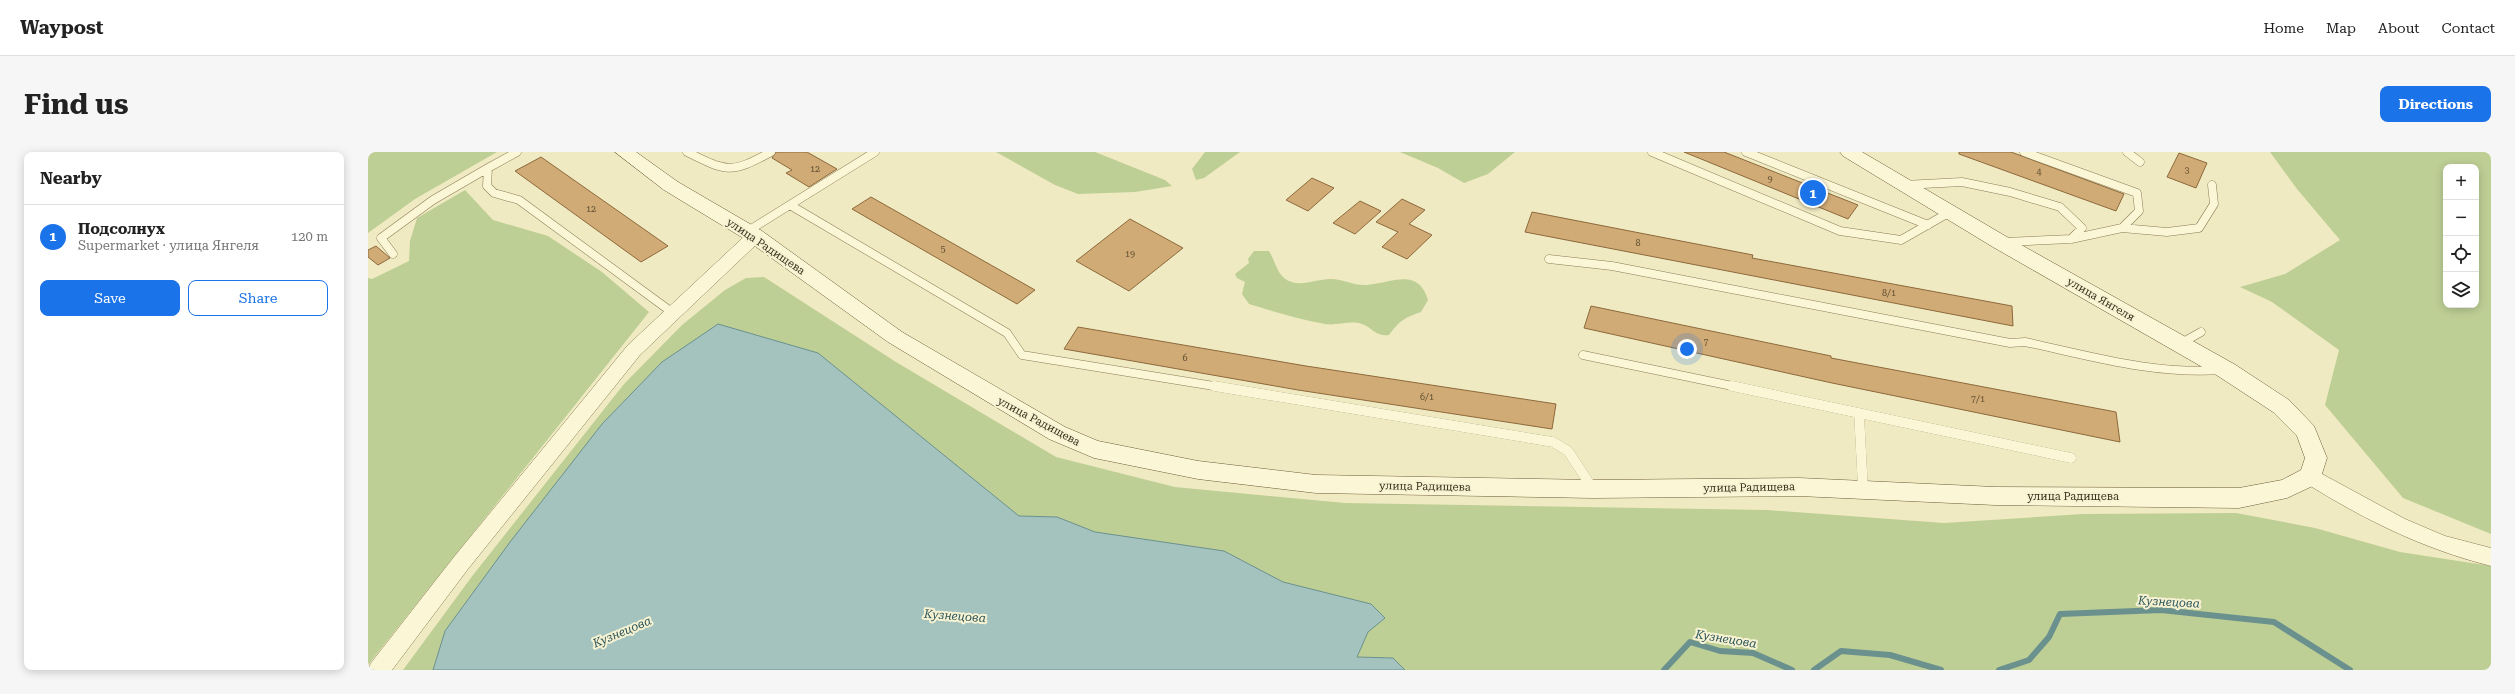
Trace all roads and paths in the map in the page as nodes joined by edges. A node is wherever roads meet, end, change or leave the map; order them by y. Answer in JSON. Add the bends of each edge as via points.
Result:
{"nodes":[{"id":1,"x":517,"y":152,"type":"edge"},
{"id":2,"x":624,"y":152,"type":"edge"},
{"id":3,"x":686,"y":152,"type":"edge"},
{"id":4,"x":771,"y":152,"type":"edge"},
{"id":5,"x":875,"y":152,"type":"edge"},
{"id":6,"x":1652,"y":152,"type":"edge"},
{"id":7,"x":1746,"y":152,"type":"edge"},
{"id":8,"x":1848,"y":152,"type":"edge"},
{"id":9,"x":2024,"y":152,"type":"edge"},
{"id":10,"x":2127,"y":152,"type":"edge"},
{"id":11,"x":2140,"y":162,"type":"dead end"},
{"id":12,"x":488,"y":168,"type":"junction"},
{"id":13,"x":1904,"y":185,"type":"junction"},
{"id":14,"x":2212,"y":185,"type":"dead end"},
{"id":15,"x":790,"y":205,"type":"junction"},
{"id":16,"x":1950,"y":212,"type":"junction"},
{"id":17,"x":1928,"y":225,"type":"junction"},
{"id":18,"x":2122,"y":228,"type":"junction"},
{"id":19,"x":752,"y":234,"type":"junction"},
{"id":20,"x":2071,"y":239,"type":"junction"},
{"id":21,"x":2000,"y":242,"type":"junction"},
{"id":22,"x":393,"y":254,"type":"dead end"},
{"id":23,"x":1549,"y":259,"type":"dead end"},
{"id":24,"x":673,"y":313,"type":"junction"},
{"id":25,"x":2201,"y":332,"type":"dead end"},
{"id":26,"x":2180,"y":344,"type":"junction"},
{"id":27,"x":1583,"y":355,"type":"dead end"},
{"id":28,"x":2226,"y":370,"type":"junction"},
{"id":29,"x":1859,"y":413,"type":"junction"},
{"id":30,"x":2071,"y":458,"type":"dead end"},
{"id":31,"x":2311,"y":476,"type":"junction"},
{"id":32,"x":1593,"y":489,"type":"junction"},
{"id":33,"x":1863,"y":489,"type":"junction"},
{"id":34,"x":2491,"y":557,"type":"edge"},
{"id":35,"x":379,"y":670,"type":"edge"}],
"edges":[{"from":1,"to":12,"type":"lane"},
{"from":2,"to":19,"type":"street","name":"улица Радищева","via":[[671,186]]},
{"from":3,"to":4,"type":"lane","via":[[730,170],[744,168]]},
{"from":5,"to":15,"type":"lane"},
{"from":6,"to":17,"type":"lane","via":[[1840,231],[1901,240]]},
{"from":7,"to":17,"type":"lane"},
{"from":8,"to":13,"type":"street","name":"улица Янгеля"},
{"from":9,"to":18,"type":"lane","via":[[2137,193],[2139,211]]},
{"from":10,"to":11,"type":"lane"},
{"from":12,"to":22,"type":"lane","via":[[438,196],[381,238]]},
{"from":12,"to":24,"type":"lane","via":[[487,186],[494,193],[519,200]]},
{"from":13,"to":16,"type":"street","name":"улица Янгеля"},
{"from":13,"to":20,"type":"lane","via":[[1962,182],[2010,192],[2060,207],[2082,228]]},
{"from":14,"to":18,"type":"lane","via":[[2214,204],[2199,228],[2167,232]]},
{"from":15,"to":19,"type":"lane"},
{"from":15,"to":32,"type":"lane","via":[[1007,333],[1022,355],[1553,442],[1568,452]]},
{"from":16,"to":17,"type":"lane"},
{"from":16,"to":21,"type":"street","name":"улица Янгеля"},
{"from":18,"to":20,"type":"lane"},
{"from":19,"to":24,"type":"street"},
{"from":19,"to":32,"type":"street","name":"улица Радищева","via":[[895,337],[1009,406],[1057,433],[1094,449],[1198,470],[1316,484]]},
{"from":20,"to":21,"type":"lane"},
{"from":21,"to":26,"type":"street","name":"улица Янгеля"},
{"from":23,"to":28,"type":"lane","via":[[1612,266],[2010,343],[2025,342],[2164,371],[2195,373]]},
{"from":24,"to":35,"type":"street","via":[[634,350],[461,562]]},
{"from":25,"to":26,"type":"lane"},
{"from":26,"to":28,"type":"street","name":"улица Янгеля"},
{"from":27,"to":29,"type":"lane"},
{"from":28,"to":31,"type":"street","name":"улица Янгеля","via":[[2281,406],[2306,432],[2316,458]]},
{"from":29,"to":30,"type":"lane"},
{"from":29,"to":33,"type":"lane"},
{"from":31,"to":33,"type":"street","name":"улица Радищева","via":[[2287,489],[2239,498],[1995,496]]},
{"from":31,"to":34,"type":"street","via":[[2363,509],[2412,533],[2456,549]]},
{"from":32,"to":33,"type":"street","name":"улица Радищева"}]}
